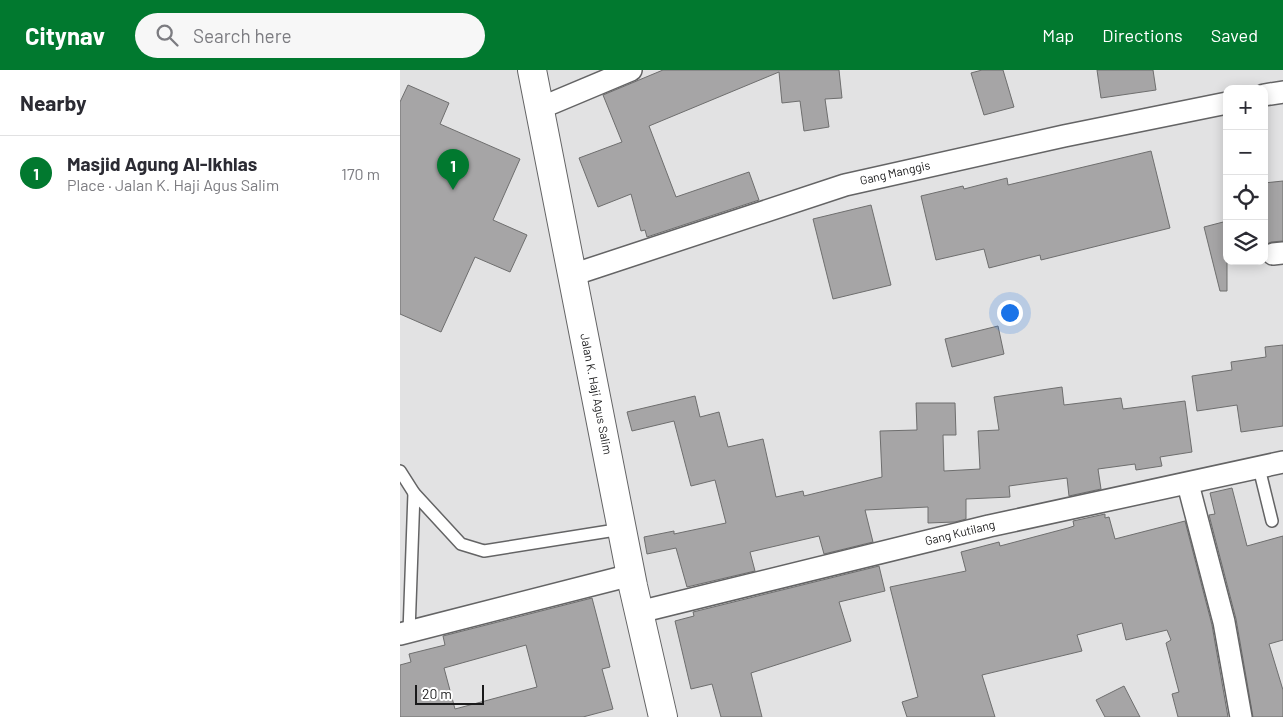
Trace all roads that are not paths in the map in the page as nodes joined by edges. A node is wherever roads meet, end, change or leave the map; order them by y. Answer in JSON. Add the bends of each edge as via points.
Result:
{"nodes":[{"id":1,"x":532,"y":70,"type":"edge"},
{"id":2,"x":631,"y":70,"type":"edge"},
{"id":3,"x":1283,"y":92,"type":"edge"},
{"id":4,"x":1268,"y":94,"type":"edge"},
{"id":5,"x":1223,"y":104,"type":"edge"},
{"id":6,"x":538,"y":109,"type":"junction"},
{"id":7,"x":572,"y":275,"type":"junction"},
{"id":8,"x":1283,"y":462,"type":"edge"},
{"id":9,"x":1259,"y":468,"type":"junction"},
{"id":10,"x":400,"y":471,"type":"edge"},
{"id":11,"x":1188,"y":484,"type":"junction"},
{"id":12,"x":414,"y":494,"type":"junction"},
{"id":13,"x":1272,"y":521,"type":"dead end"},
{"id":14,"x":622,"y":529,"type":"junction"},
{"id":15,"x":631,"y":575,"type":"junction"},
{"id":16,"x":639,"y":612,"type":"junction"},
{"id":17,"x":404,"y":633,"type":"edge"},
{"id":18,"x":663,"y":717,"type":"edge"},
{"id":19,"x":1241,"y":717,"type":"edge"}],
"edges":[{"from":1,"to":6,"type":"street","name":"Jalan K. Haji Agus Salim"},
{"from":2,"to":6,"type":"street"},
{"from":3,"to":4,"type":"street"},
{"from":5,"to":7,"type":"street","name":"Gang Manggis","via":[[845,185]]},
{"from":6,"to":7,"type":"street","name":"Jalan K. Haji Agus Salim"},
{"from":7,"to":14,"type":"street","name":"Jalan K. Haji Agus Salim"},
{"from":8,"to":9,"type":"street","name":"Gang Kutilang"},
{"from":9,"to":11,"type":"street","name":"Gang Kutilang"},
{"from":9,"to":13,"type":"lane"},
{"from":10,"to":12,"type":"lane"},
{"from":11,"to":16,"type":"street","name":"Gang Kutilang","via":[[989,526]]},
{"from":11,"to":19,"type":"street","via":[[1224,622]]},
{"from":12,"to":14,"type":"lane","via":[[461,544],[484,551]]},
{"from":12,"to":17,"type":"lane"},
{"from":14,"to":15,"type":"street","name":"Jalan K. Haji Agus Salim"},
{"from":15,"to":16,"type":"street","name":"Jalan K. Haji Agus Salim"},
{"from":15,"to":17,"type":"street"},
{"from":16,"to":18,"type":"street","name":"Jalan K. Haji Agus Salim"}]}
